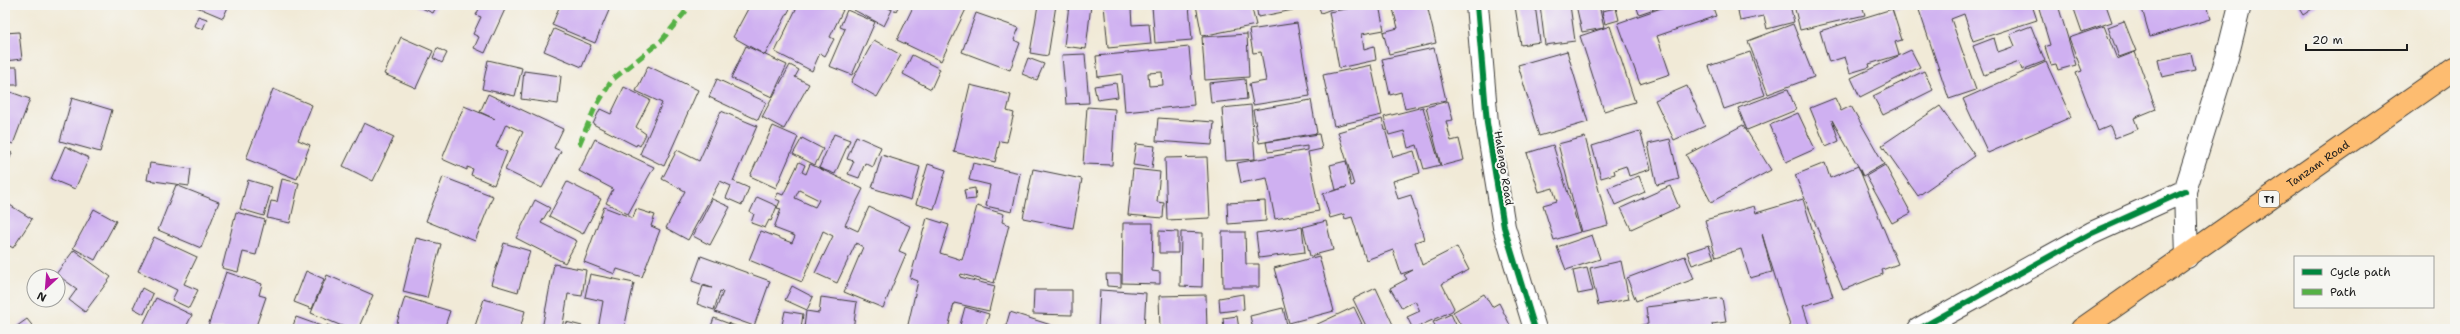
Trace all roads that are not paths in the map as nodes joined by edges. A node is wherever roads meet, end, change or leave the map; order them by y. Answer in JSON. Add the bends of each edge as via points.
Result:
{"nodes":[{"id":1,"x":1477,"y":5,"type":"edge"},
{"id":2,"x":2240,"y":5,"type":"edge"},
{"id":3,"x":2455,"y":68,"type":"edge"},
{"id":4,"x":2184,"y":191,"type":"junction"},
{"id":5,"x":2187,"y":257,"type":"junction"},
{"id":6,"x":1535,"y":329,"type":"edge"},
{"id":7,"x":1919,"y":329,"type":"edge"},
{"id":8,"x":2082,"y":329,"type":"edge"}],
"edges":[{"from":1,"to":6,"type":"street","name":"Halengo Road","via":[[1487,123],[1504,227]]},
{"from":2,"to":4,"type":"street","via":[[2225,64]]},
{"from":3,"to":5,"type":"highway","name":"Tanzam Road","number":"T1"},
{"from":4,"to":5,"type":"street"},
{"from":4,"to":7,"type":"street","via":[[2092,233]]},
{"from":5,"to":8,"type":"highway","name":"Tanzam Road","number":"T1"}]}
